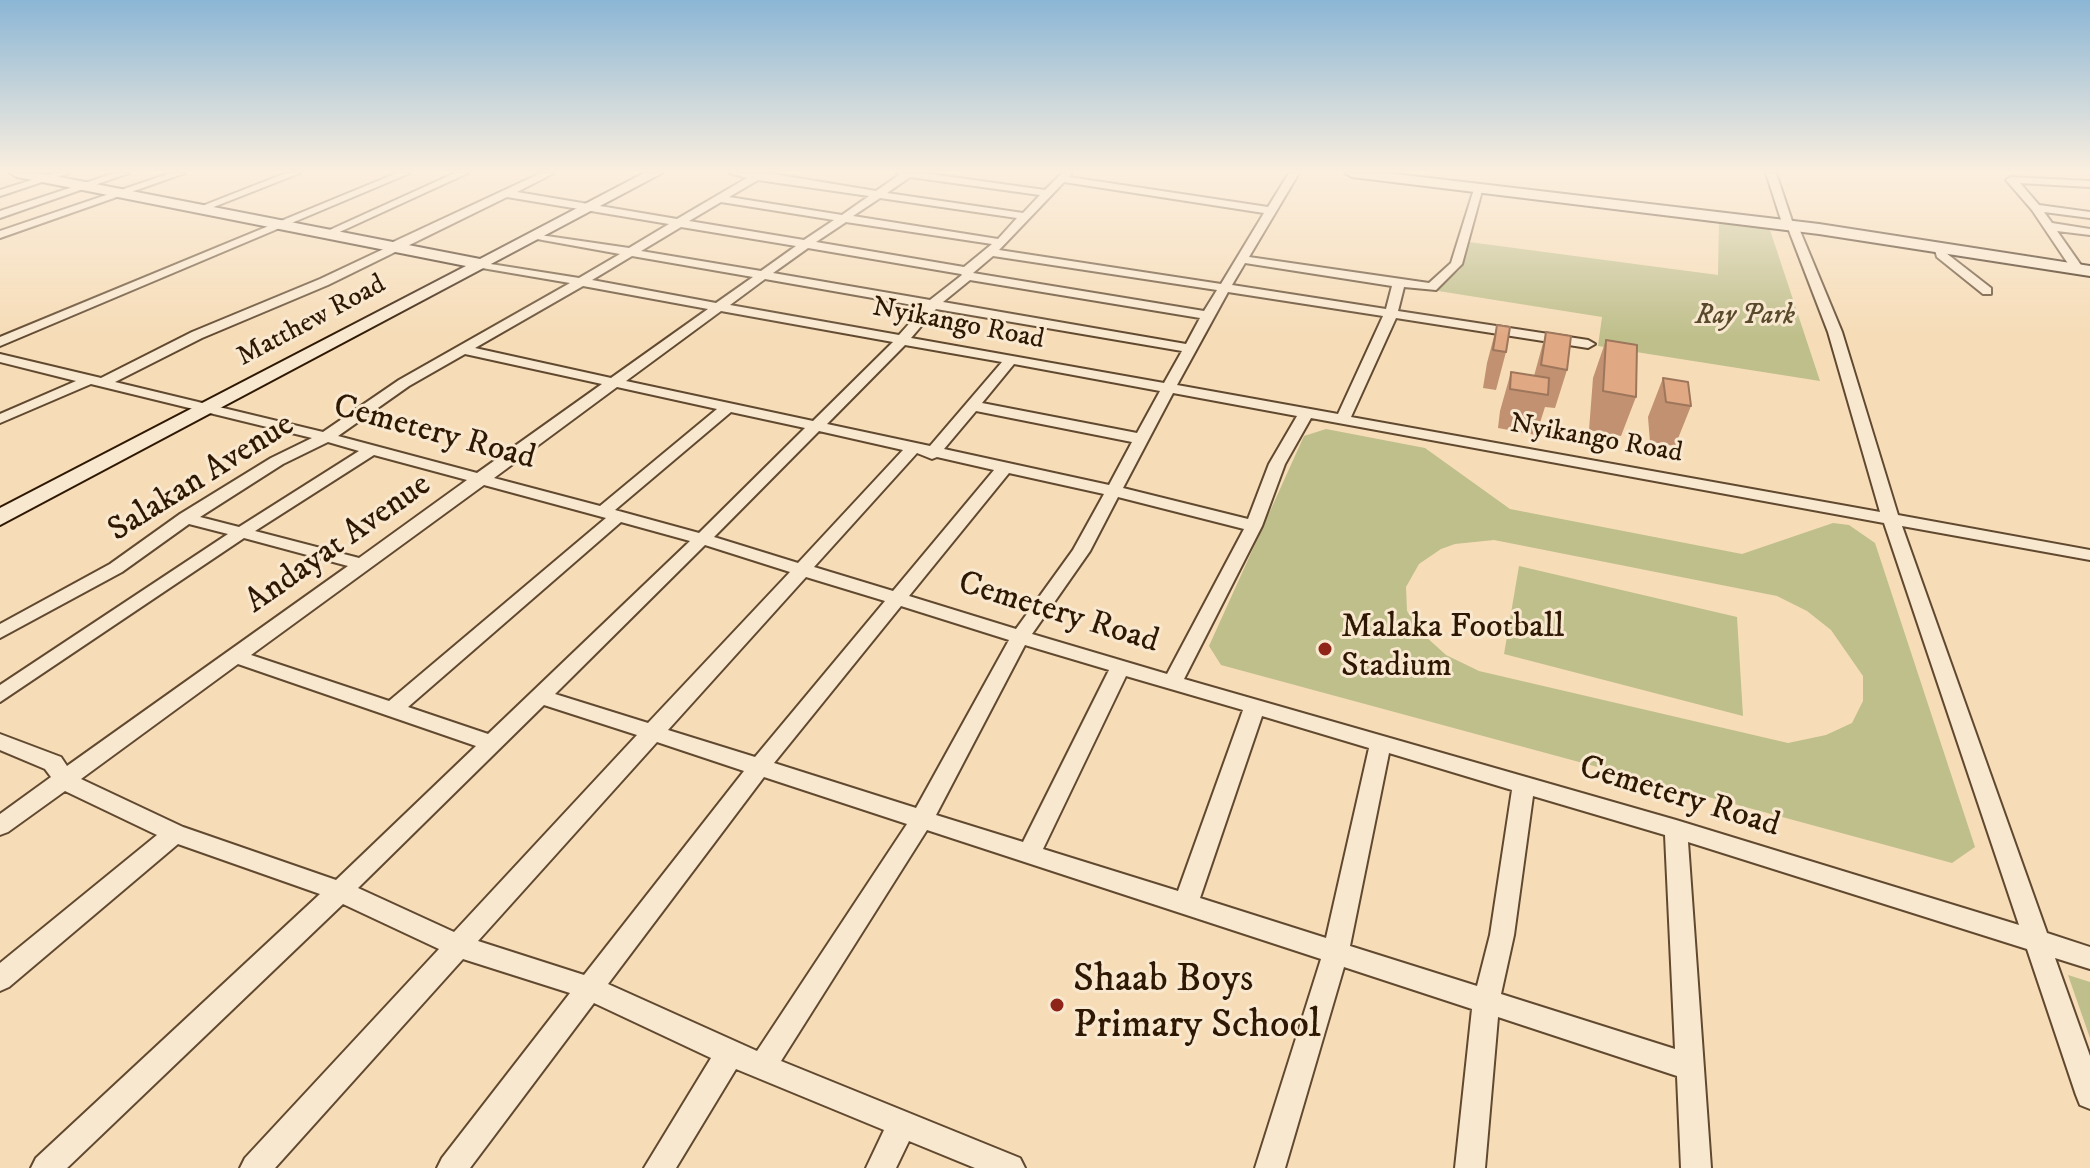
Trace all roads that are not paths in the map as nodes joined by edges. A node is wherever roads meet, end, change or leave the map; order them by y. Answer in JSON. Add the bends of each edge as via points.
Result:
{"nodes":[{"id":1,"x":22,"y":228,"type":"edge"},
{"id":2,"x":273,"y":228,"type":"edge"},
{"id":3,"x":300,"y":228,"type":"edge"},
{"id":4,"x":341,"y":228,"type":"edge"},
{"id":5,"x":434,"y":228,"type":"edge"},
{"id":6,"x":553,"y":228,"type":"edge"},
{"id":7,"x":672,"y":228,"type":"edge"},
{"id":8,"x":706,"y":228,"type":"edge"},
{"id":9,"x":829,"y":228,"type":"edge"},
{"id":10,"x":883,"y":228,"type":"edge"},
{"id":11,"x":1013,"y":228,"type":"edge"},
{"id":12,"x":1260,"y":228,"type":"edge"},
{"id":13,"x":1464,"y":228,"type":"edge"},
{"id":14,"x":1794,"y":228,"type":"edge"},
{"id":15,"x":1804,"y":228,"type":"edge"},
{"id":16,"x":2049,"y":228,"type":"edge"},
{"id":17,"x":2059,"y":228,"type":"edge"},
{"id":18,"x":2090,"y":232,"type":"edge"},
{"id":19,"x":329,"y":233,"type":"junction"},
{"id":20,"x":0,"y":235,"type":"edge"},
{"id":21,"x":537,"y":236,"type":"junction"},
{"id":22,"x":806,"y":244,"type":"junction"},
{"id":23,"x":1937,"y":245,"type":"junction"},
{"id":24,"x":397,"y":246,"type":"junction"},
{"id":25,"x":994,"y":247,"type":"junction"},
{"id":26,"x":633,"y":251,"type":"junction"},
{"id":27,"x":1241,"y":259,"type":"junction"},
{"id":28,"x":482,"y":264,"type":"junction"},
{"id":29,"x":2084,"y":270,"type":"edge"},
{"id":30,"x":765,"y":273,"type":"junction"},
{"id":31,"x":967,"y":273,"type":"junction"},
{"id":32,"x":581,"y":282,"type":"junction"},
{"id":33,"x":1399,"y":283,"type":"junction"},
{"id":34,"x":1225,"y":286,"type":"junction"},
{"id":35,"x":1987,"y":291,"type":"dead end"},
{"id":36,"x":933,"y":304,"type":"junction"},
{"id":37,"x":720,"y":307,"type":"junction"},
{"id":38,"x":1392,"y":313,"type":"junction"},
{"id":39,"x":1208,"y":315,"type":"junction"},
{"id":40,"x":901,"y":340,"type":"junction"},
{"id":41,"x":0,"y":342,"type":"edge"},
{"id":42,"x":1588,"y":344,"type":"dead end"},
{"id":43,"x":1191,"y":349,"type":"junction"},
{"id":44,"x":465,"y":350,"type":"junction"},
{"id":45,"x":0,"y":358,"type":"edge"},
{"id":46,"x":1010,"y":361,"type":"junction"},
{"id":47,"x":98,"y":380,"type":"junction"},
{"id":48,"x":615,"y":384,"type":"junction"},
{"id":49,"x":1170,"y":390,"type":"junction"},
{"id":50,"x":973,"y":406,"type":"junction"},
{"id":51,"x":727,"y":408,"type":"junction"},
{"id":52,"x":206,"y":409,"type":"junction"},
{"id":53,"x":1306,"y":414,"type":"junction"},
{"id":54,"x":0,"y":419,"type":"edge"},
{"id":55,"x":1342,"y":421,"type":"junction"},
{"id":56,"x":815,"y":427,"type":"junction"},
{"id":57,"x":326,"y":437,"type":"junction"},
{"id":58,"x":1142,"y":439,"type":"junction"},
{"id":59,"x":371,"y":450,"type":"junction"},
{"id":60,"x":922,"y":451,"type":"junction"},
{"id":61,"x":1005,"y":467,"type":"junction"},
{"id":62,"x":482,"y":480,"type":"junction"},
{"id":63,"x":1114,"y":491,"type":"junction"},
{"id":64,"x":610,"y":514,"type":"junction"},
{"id":65,"x":0,"y":518,"type":"edge"},
{"id":66,"x":186,"y":518,"type":"junction"},
{"id":67,"x":1891,"y":520,"type":"junction"},
{"id":68,"x":1254,"y":526,"type":"junction"},
{"id":69,"x":242,"y":532,"type":"junction"},
{"id":70,"x":702,"y":539,"type":"junction"},
{"id":71,"x":2090,"y":555,"type":"edge"},
{"id":72,"x":363,"y":564,"type":"junction"},
{"id":73,"x":802,"y":571,"type":"junction"},
{"id":74,"x":896,"y":599,"type":"junction"},
{"id":75,"x":0,"y":632,"type":"edge"},
{"id":76,"x":1020,"y":637,"type":"junction"},
{"id":77,"x":235,"y":656,"type":"junction"},
{"id":78,"x":1120,"y":667,"type":"junction"},
{"id":79,"x":1172,"y":682,"type":"junction"},
{"id":80,"x":0,"y":695,"type":"edge"},
{"id":81,"x":539,"y":696,"type":"junction"},
{"id":82,"x":1255,"y":706,"type":"junction"},
{"id":83,"x":394,"y":708,"type":"junction"},
{"id":84,"x":652,"y":732,"type":"junction"},
{"id":85,"x":0,"y":742,"type":"edge"},
{"id":86,"x":491,"y":743,"type":"junction"},
{"id":87,"x":1381,"y":743,"type":"junction"},
{"id":88,"x":759,"y":767,"type":"junction"},
{"id":89,"x":65,"y":781,"type":"junction"},
{"id":90,"x":1524,"y":785,"type":"junction"},
{"id":91,"x":922,"y":819,"type":"junction"},
{"id":92,"x":0,"y":826,"type":"edge"},
{"id":93,"x":1676,"y":829,"type":"junction"},
{"id":94,"x":175,"y":833,"type":"junction"},
{"id":95,"x":1029,"y":853,"type":"junction"},
{"id":96,"x":340,"y":891,"type":"junction"},
{"id":97,"x":1185,"y":906,"type":"junction"},
{"id":98,"x":2036,"y":942,"type":"junction"},
{"id":99,"x":458,"y":946,"type":"junction"},
{"id":100,"x":1336,"y":951,"type":"junction"},
{"id":101,"x":2090,"y":958,"type":"edge"},
{"id":102,"x":0,"y":979,"type":"edge"},
{"id":103,"x":589,"y":988,"type":"junction"},
{"id":104,"x":1486,"y":1001,"type":"junction"},
{"id":105,"x":730,"y":1053,"type":"junction"},
{"id":106,"x":763,"y":1065,"type":"junction"},
{"id":107,"x":1690,"y":1067,"type":"junction"},
{"id":108,"x":2090,"y":1095,"type":"edge"},
{"id":109,"x":903,"y":1123,"type":"junction"},
{"id":110,"x":46,"y":1168,"type":"edge"},
{"id":111,"x":255,"y":1168,"type":"edge"},
{"id":112,"x":452,"y":1168,"type":"edge"},
{"id":113,"x":659,"y":1168,"type":"edge"},
{"id":114,"x":881,"y":1168,"type":"edge"},
{"id":115,"x":1010,"y":1168,"type":"edge"},
{"id":116,"x":1270,"y":1168,"type":"edge"},
{"id":117,"x":1470,"y":1168,"type":"edge"},
{"id":118,"x":1696,"y":1168,"type":"edge"}],
"edges":[{"from":1,"to":20,"type":"street"},
{"from":2,"to":41,"type":"street"},
{"from":3,"to":19,"type":"street","name":"Nyikango Road"},
{"from":4,"to":19,"type":"street"},
{"from":5,"to":24,"type":"street"},
{"from":6,"to":21,"type":"street","name":"Matthew Road"},
{"from":7,"to":26,"type":"street","name":"Salakan Avenue"},
{"from":8,"to":22,"type":"street"},
{"from":9,"to":22,"type":"street","name":"Andayat Avenue"},
{"from":10,"to":25,"type":"street"},
{"from":11,"to":25,"type":"street"},
{"from":12,"to":27,"type":"street"},
{"from":13,"to":33,"type":"street","via":[[1456,264],[1432,287]]},
{"from":14,"to":67,"type":"street","via":[[1835,332]]},
{"from":15,"to":23,"type":"street"},
{"from":16,"to":29,"type":"street"},
{"from":17,"to":18,"type":"street"},
{"from":19,"to":24,"type":"street","name":"Nyikango Road"},
{"from":21,"to":26,"type":"street"},
{"from":21,"to":28,"type":"street","name":"Matthew Road"},
{"from":22,"to":30,"type":"street","name":"Andayat Avenue"},
{"from":22,"to":31,"type":"street"},
{"from":23,"to":29,"type":"street"},
{"from":23,"to":35,"type":"street","via":[[1941,255]]},
{"from":24,"to":28,"type":"street","name":"Nyikango Road"},
{"from":24,"to":47,"type":"street"},
{"from":25,"to":31,"type":"street"},
{"from":25,"to":34,"type":"street"},
{"from":26,"to":30,"type":"street"},
{"from":26,"to":32,"type":"street","name":"Salakan Avenue"},
{"from":27,"to":33,"type":"street"},
{"from":27,"to":34,"type":"street"},
{"from":28,"to":32,"type":"street","name":"Nyikango Road"},
{"from":28,"to":52,"type":"street","name":"Matthew Road"},
{"from":30,"to":36,"type":"street"},
{"from":30,"to":37,"type":"street","name":"Andayat Avenue"},
{"from":31,"to":36,"type":"street"},
{"from":31,"to":39,"type":"street"},
{"from":32,"to":37,"type":"street","name":"Nyikango Road"},
{"from":32,"to":44,"type":"street","name":"Salakan Avenue"},
{"from":33,"to":38,"type":"street"},
{"from":34,"to":38,"type":"street"},
{"from":34,"to":39,"type":"street"},
{"from":36,"to":40,"type":"street"},
{"from":36,"to":43,"type":"street"},
{"from":37,"to":40,"type":"street","name":"Nyikango Road"},
{"from":37,"to":48,"type":"street","name":"Andayat Avenue"},
{"from":38,"to":42,"type":"street"},
{"from":38,"to":55,"type":"street"},
{"from":39,"to":43,"type":"street"},
{"from":40,"to":46,"type":"street","name":"Nyikango Road"},
{"from":40,"to":56,"type":"street"},
{"from":43,"to":49,"type":"street"},
{"from":44,"to":48,"type":"street"},
{"from":44,"to":57,"type":"street","name":"Salakan Avenue","via":[[404,383]]},
{"from":45,"to":47,"type":"street","name":"Cemetery Road"},
{"from":46,"to":49,"type":"street","name":"Nyikango Road"},
{"from":46,"to":50,"type":"street"},
{"from":47,"to":52,"type":"street","name":"Cemetery Road"},
{"from":47,"to":54,"type":"street"},
{"from":48,"to":51,"type":"street"},
{"from":48,"to":62,"type":"street","name":"Andayat Avenue"},
{"from":49,"to":53,"type":"street","name":"Nyikango Road"},
{"from":49,"to":58,"type":"street"},
{"from":50,"to":58,"type":"street"},
{"from":50,"to":60,"type":"street"},
{"from":51,"to":56,"type":"street"},
{"from":51,"to":64,"type":"street"},
{"from":52,"to":57,"type":"street","name":"Cemetery Road"},
{"from":52,"to":65,"type":"street","name":"Matthew Road"},
{"from":53,"to":55,"type":"street","name":"Nyikango Road"},
{"from":53,"to":68,"type":"street","via":[[1277,464]]},
{"from":55,"to":67,"type":"street","name":"Nyikango Road"},
{"from":56,"to":60,"type":"street"},
{"from":56,"to":70,"type":"street"},
{"from":57,"to":59,"type":"street","name":"Cemetery Road"},
{"from":57,"to":66,"type":"street","name":"Salakan Avenue"},
{"from":58,"to":63,"type":"street"},
{"from":59,"to":62,"type":"street","name":"Cemetery Road"},
{"from":59,"to":69,"type":"street"},
{"from":60,"to":61,"type":"street"},
{"from":60,"to":73,"type":"street"},
{"from":61,"to":63,"type":"street"},
{"from":61,"to":74,"type":"street"},
{"from":62,"to":64,"type":"street","name":"Cemetery Road"},
{"from":62,"to":72,"type":"street","name":"Andayat Avenue"},
{"from":63,"to":68,"type":"street"},
{"from":63,"to":76,"type":"street","via":[[1081,551]]},
{"from":64,"to":70,"type":"street","name":"Cemetery Road"},
{"from":64,"to":83,"type":"street"},
{"from":66,"to":69,"type":"street"},
{"from":66,"to":75,"type":"street","name":"Salakan Avenue","via":[[116,568]]},
{"from":67,"to":71,"type":"street","name":"Nyikango Road"},
{"from":67,"to":98,"type":"street"},
{"from":68,"to":79,"type":"street"},
{"from":69,"to":72,"type":"street"},
{"from":69,"to":80,"type":"street"},
{"from":70,"to":73,"type":"street","name":"Cemetery Road"},
{"from":70,"to":81,"type":"street"},
{"from":72,"to":77,"type":"street","name":"Andayat Avenue"},
{"from":73,"to":74,"type":"street","name":"Cemetery Road"},
{"from":73,"to":84,"type":"street"},
{"from":74,"to":76,"type":"street","name":"Cemetery Road"},
{"from":74,"to":88,"type":"street"},
{"from":76,"to":78,"type":"street","name":"Cemetery Road"},
{"from":76,"to":91,"type":"street"},
{"from":77,"to":83,"type":"street"},
{"from":77,"to":89,"type":"street","name":"Andayat Avenue"},
{"from":78,"to":79,"type":"street","name":"Cemetery Road"},
{"from":78,"to":95,"type":"street"},
{"from":79,"to":82,"type":"street","name":"Cemetery Road"},
{"from":81,"to":84,"type":"street"},
{"from":81,"to":86,"type":"street"},
{"from":82,"to":87,"type":"street","name":"Cemetery Road"},
{"from":82,"to":97,"type":"street"},
{"from":83,"to":86,"type":"street"},
{"from":84,"to":88,"type":"street"},
{"from":84,"to":99,"type":"street"},
{"from":85,"to":89,"type":"street","via":[[53,763]]},
{"from":86,"to":96,"type":"street"},
{"from":87,"to":90,"type":"street","name":"Cemetery Road"},
{"from":87,"to":100,"type":"street"},
{"from":88,"to":91,"type":"street"},
{"from":88,"to":103,"type":"street"},
{"from":89,"to":92,"type":"street","name":"Andayat Avenue"},
{"from":89,"to":94,"type":"street"},
{"from":90,"to":93,"type":"street","name":"Cemetery Road"},
{"from":90,"to":104,"type":"street","via":[[1502,935]]},
{"from":91,"to":95,"type":"street"},
{"from":91,"to":106,"type":"street"},
{"from":93,"to":98,"type":"street","name":"Cemetery Road"},
{"from":93,"to":107,"type":"street"},
{"from":94,"to":96,"type":"street"},
{"from":94,"to":102,"type":"street"},
{"from":95,"to":97,"type":"street"},
{"from":96,"to":99,"type":"street"},
{"from":96,"to":110,"type":"street"},
{"from":97,"to":100,"type":"street"},
{"from":98,"to":101,"type":"street","name":"Cemetery Road"},
{"from":98,"to":108,"type":"street"},
{"from":99,"to":103,"type":"street"},
{"from":99,"to":111,"type":"street"},
{"from":100,"to":104,"type":"street"},
{"from":100,"to":116,"type":"street"},
{"from":103,"to":105,"type":"street"},
{"from":103,"to":112,"type":"street"},
{"from":104,"to":107,"type":"street"},
{"from":104,"to":117,"type":"street"},
{"from":105,"to":106,"type":"street"},
{"from":105,"to":113,"type":"street"},
{"from":106,"to":109,"type":"street"},
{"from":107,"to":118,"type":"street"},
{"from":109,"to":114,"type":"street"},
{"from":109,"to":115,"type":"street"}]}
